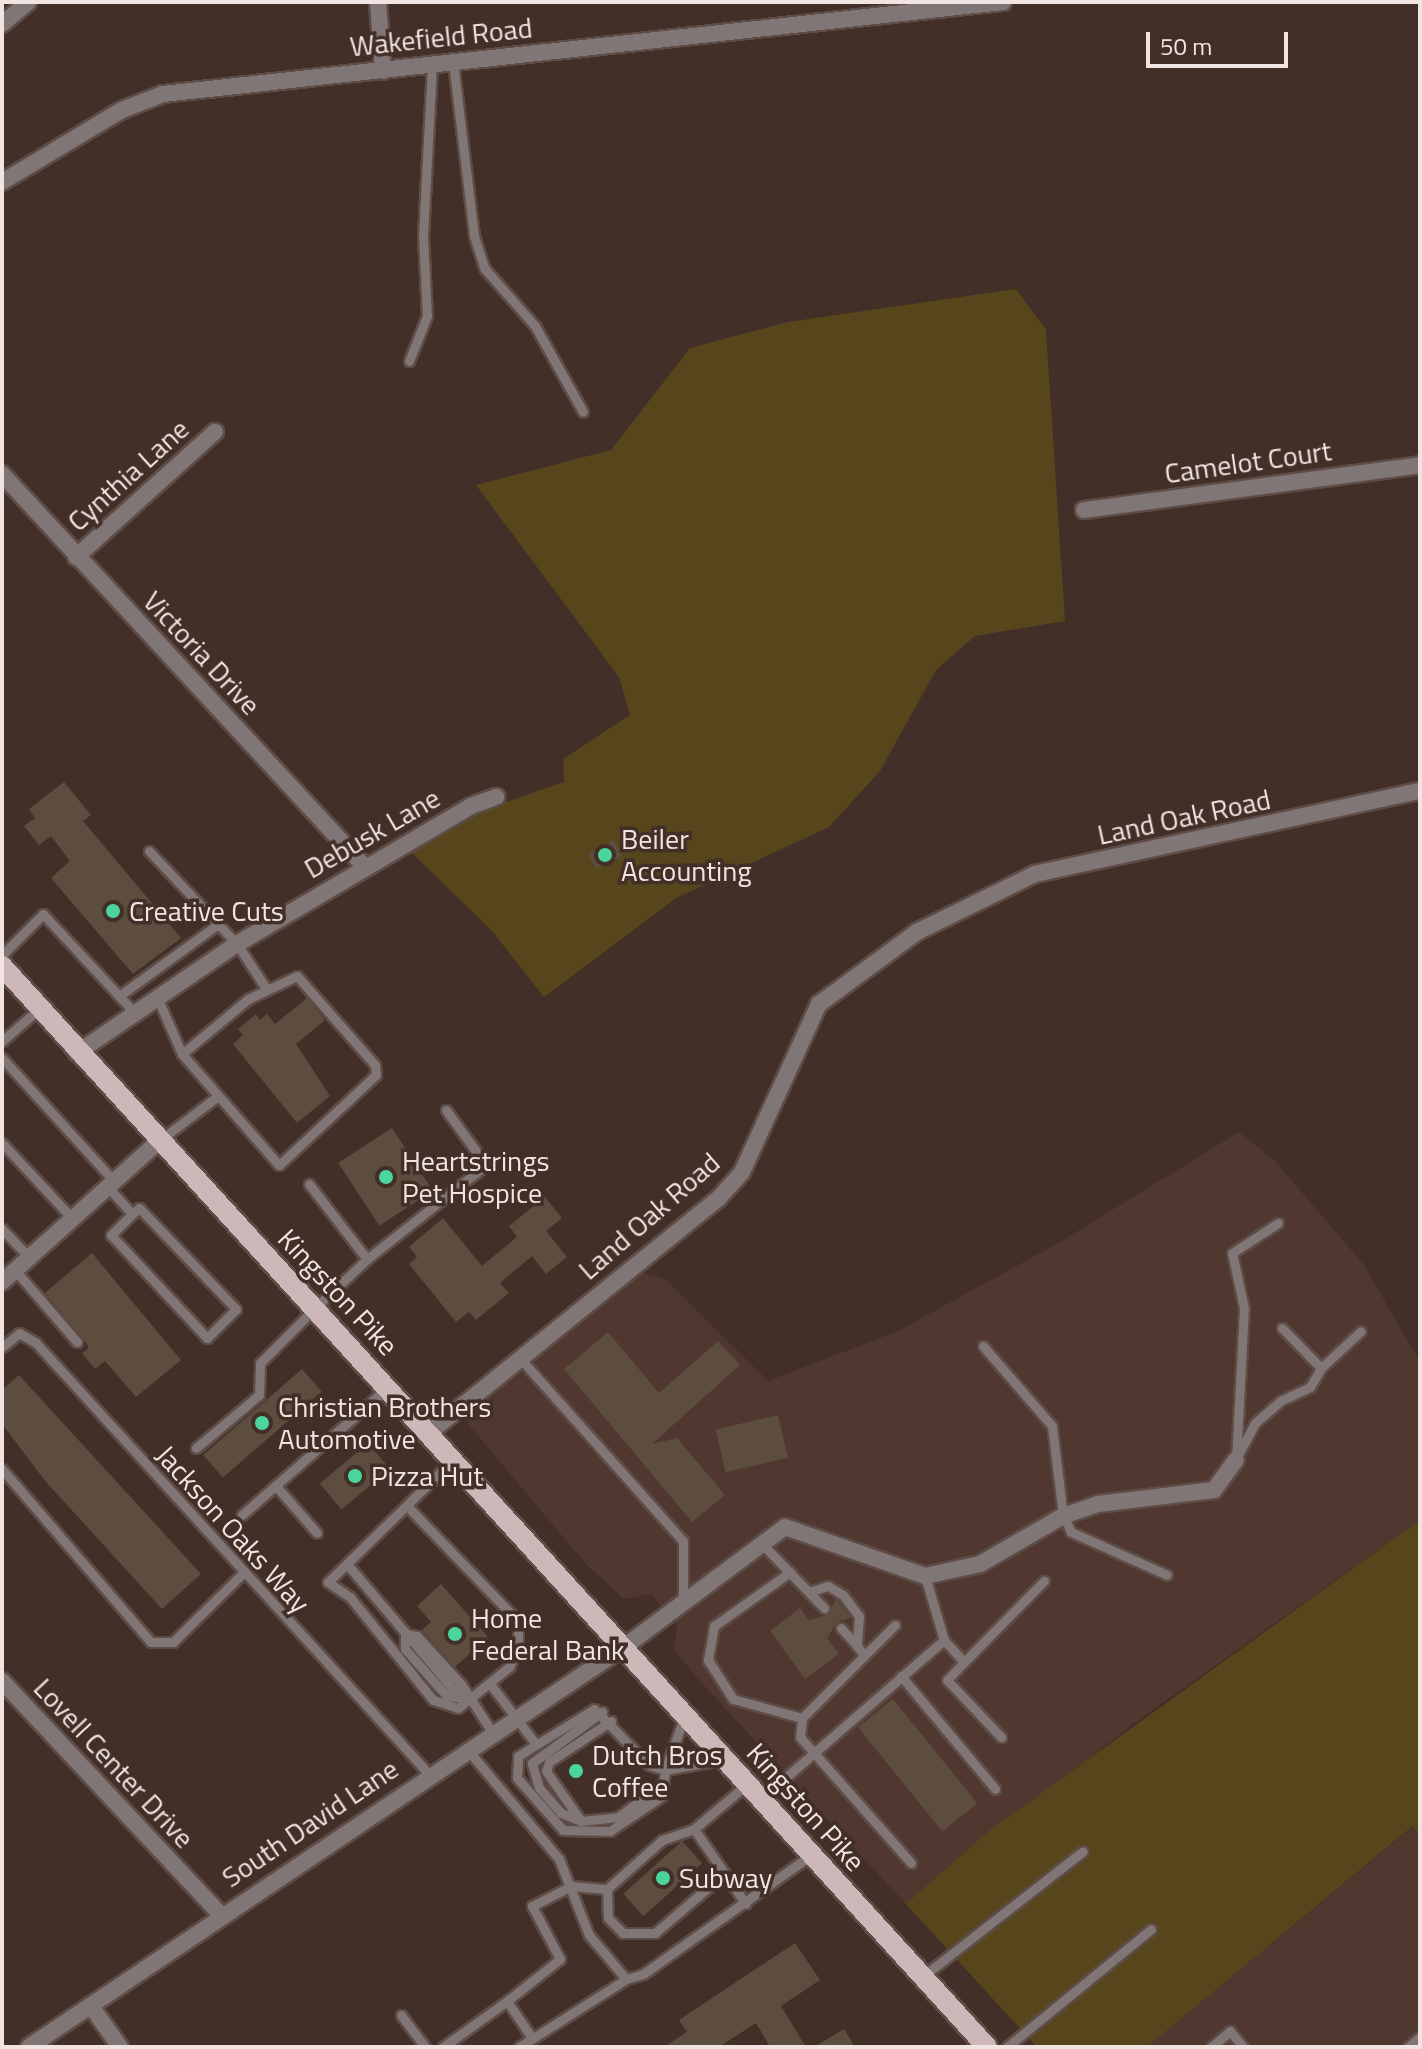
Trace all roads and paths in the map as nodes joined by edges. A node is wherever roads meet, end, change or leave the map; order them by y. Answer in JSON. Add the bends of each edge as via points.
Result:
{"nodes":[{"id":1,"x":28,"y":2,"type":"edge"},
{"id":2,"x":378,"y":2,"type":"edge"},
{"id":3,"x":1003,"y":2,"type":"edge"},
{"id":4,"x":2,"y":24,"type":"edge"},
{"id":5,"x":453,"y":62,"type":"junction"},
{"id":6,"x":432,"y":65,"type":"junction"},
{"id":7,"x":383,"y":71,"type":"junction"},
{"id":8,"x":2,"y":182,"type":"edge"},
{"id":9,"x":409,"y":361,"type":"dead end"},
{"id":10,"x":583,"y":412,"type":"dead end"},
{"id":11,"x":215,"y":432,"type":"dead end"},
{"id":12,"x":1420,"y":465,"type":"edge"},
{"id":13,"x":2,"y":474,"type":"edge"},
{"id":14,"x":1084,"y":510,"type":"dead end"},
{"id":15,"x":76,"y":557,"type":"junction"},
{"id":16,"x":1420,"y":791,"type":"edge"},
{"id":17,"x":496,"y":797,"type":"dead end"},
{"id":18,"x":149,"y":851,"type":"dead end"},
{"id":19,"x":365,"y":867,"type":"junction"},
{"id":20,"x":218,"y":924,"type":"junction"},
{"id":21,"x":237,"y":944,"type":"junction"},
{"id":22,"x":2,"y":955,"type":"edge"},
{"id":23,"x":2,"y":966,"type":"edge"},
{"id":24,"x":267,"y":990,"type":"junction"},
{"id":25,"x":155,"y":994,"type":"junction"},
{"id":26,"x":119,"y":996,"type":"junction"},
{"id":27,"x":40,"y":1008,"type":"junction"},
{"id":28,"x":133,"y":1011,"type":"junction"},
{"id":29,"x":2,"y":1041,"type":"edge"},
{"id":30,"x":77,"y":1053,"type":"junction"},
{"id":31,"x":182,"y":1054,"type":"junction"},
{"id":32,"x":2,"y":1058,"type":"edge"},
{"id":33,"x":218,"y":1096,"type":"junction"},
{"id":34,"x":446,"y":1110,"type":"dead end"},
{"id":35,"x":160,"y":1140,"type":"junction"},
{"id":36,"x":2,"y":1143,"type":"edge"},
{"id":37,"x":110,"y":1184,"type":"junction"},
{"id":38,"x":309,"y":1184,"type":"dead end"},
{"id":39,"x":132,"y":1214,"type":"junction"},
{"id":40,"x":72,"y":1218,"type":"junction"},
{"id":41,"x":1278,"y":1223,"type":"dead end"},
{"id":42,"x":2,"y":1229,"type":"edge"},
{"id":43,"x":29,"y":1257,"type":"junction"},
{"id":44,"x":367,"y":1259,"type":"junction"},
{"id":45,"x":8,"y":1276,"type":"edge"},
{"id":46,"x":315,"y":1308,"type":"junction"},
{"id":47,"x":1282,"y":1328,"type":"dead end"},
{"id":48,"x":1361,"y":1331,"type":"dead end"},
{"id":49,"x":77,"y":1342,"type":"dead end"},
{"id":50,"x":983,"y":1346,"type":"dead end"},
{"id":51,"x":2,"y":1347,"type":"edge"},
{"id":52,"x":519,"y":1357,"type":"junction"},
{"id":53,"x":1321,"y":1368,"type":"junction"},
{"id":54,"x":388,"y":1387,"type":"junction"},
{"id":55,"x":430,"y":1432,"type":"junction"},
{"id":56,"x":196,"y":1448,"type":"dead end"},
{"id":57,"x":454,"y":1459,"type":"junction"},
{"id":58,"x":1236,"y":1460,"type":"junction"},
{"id":59,"x":2,"y":1469,"type":"edge"},
{"id":60,"x":276,"y":1486,"type":"junction"},
{"id":61,"x":407,"y":1506,"type":"junction"},
{"id":62,"x":242,"y":1515,"type":"dead end"},
{"id":63,"x":1063,"y":1516,"type":"junction"},
{"id":64,"x":317,"y":1533,"type":"dead end"},
{"id":65,"x":763,"y":1545,"type":"junction"},
{"id":66,"x":347,"y":1564,"type":"junction"},
{"id":67,"x":790,"y":1572,"type":"junction"},
{"id":68,"x":243,"y":1573,"type":"junction"},
{"id":69,"x":1167,"y":1575,"type":"dead end"},
{"id":70,"x":925,"y":1576,"type":"junction"},
{"id":71,"x":1044,"y":1581,"type":"dead end"},
{"id":72,"x":809,"y":1592,"type":"junction"},
{"id":73,"x":683,"y":1605,"type":"junction"},
{"id":74,"x":824,"y":1608,"type":"dead end"},
{"id":75,"x":895,"y":1625,"type":"dead end"},
{"id":76,"x":841,"y":1628,"type":"dead end"},
{"id":77,"x":405,"y":1634,"type":"junction"},
{"id":78,"x":944,"y":1640,"type":"junction"},
{"id":79,"x":857,"y":1646,"type":"junction"},
{"id":80,"x":624,"y":1647,"type":"junction"},
{"id":81,"x":864,"y":1655,"type":"junction"},
{"id":82,"x":964,"y":1662,"type":"junction"},
{"id":83,"x":901,"y":1676,"type":"junction"},
{"id":84,"x":2,"y":1681,"type":"edge"},
{"id":85,"x":491,"y":1685,"type":"junction"},
{"id":86,"x":469,"y":1700,"type":"junction"},
{"id":87,"x":602,"y":1712,"type":"junction"},
{"id":88,"x":685,"y":1715,"type":"junction"},
{"id":89,"x":517,"y":1716,"type":"junction"},
{"id":90,"x":802,"y":1718,"type":"junction"},
{"id":91,"x":611,"y":1721,"type":"junction"},
{"id":92,"x":492,"y":1732,"type":"junction"},
{"id":93,"x":1001,"y":1737,"type":"dead end"},
{"id":94,"x":535,"y":1743,"type":"junction"},
{"id":95,"x":466,"y":1748,"type":"junction"},
{"id":96,"x":812,"y":1755,"type":"junction"},
{"id":97,"x":725,"y":1759,"type":"junction"},
{"id":98,"x":665,"y":1770,"type":"junction"},
{"id":99,"x":428,"y":1773,"type":"junction"},
{"id":100,"x":664,"y":1783,"type":"junction"},
{"id":101,"x":995,"y":1789,"type":"dead end"},
{"id":102,"x":754,"y":1792,"type":"junction"},
{"id":103,"x":581,"y":1821,"type":"junction"},
{"id":104,"x":694,"y":1829,"type":"junction"},
{"id":105,"x":1083,"y":1851,"type":"dead end"},
{"id":106,"x":811,"y":1855,"type":"junction"},
{"id":107,"x":911,"y":1863,"type":"dead end"},
{"id":108,"x":725,"y":1873,"type":"junction"},
{"id":109,"x":571,"y":1886,"type":"junction"},
{"id":110,"x":607,"y":1889,"type":"junction"},
{"id":111,"x":746,"y":1904,"type":"junction"},
{"id":112,"x":221,"y":1915,"type":"junction"},
{"id":113,"x":1151,"y":1929,"type":"dead end"},
{"id":114,"x":922,"y":1977,"type":"junction"},
{"id":115,"x":626,"y":1979,"type":"junction"},
{"id":116,"x":507,"y":2001,"type":"junction"},
{"id":117,"x":91,"y":2006,"type":"junction"},
{"id":118,"x":401,"y":2015,"type":"dead end"},
{"id":119,"x":530,"y":2035,"type":"junction"},
{"id":120,"x":1420,"y":2037,"type":"edge"},
{"id":121,"x":29,"y":2047,"type":"edge"},
{"id":122,"x":120,"y":2047,"type":"edge"},
{"id":123,"x":425,"y":2047,"type":"edge"},
{"id":124,"x":443,"y":2047,"type":"edge"},
{"id":125,"x":519,"y":2047,"type":"edge"},
{"id":126,"x":987,"y":2047,"type":"edge"},
{"id":127,"x":1007,"y":2047,"type":"edge"},
{"id":128,"x":1211,"y":2047,"type":"edge"},
{"id":129,"x":1243,"y":2047,"type":"edge"},
{"id":130,"x":1408,"y":2047,"type":"edge"}],
"edges":[{"from":1,"to":4,"type":"street"},
{"from":2,"to":7,"type":"street"},
{"from":3,"to":5,"type":"street","name":"Wakefield Road"},
{"from":5,"to":6,"type":"street","name":"Wakefield Road"},
{"from":5,"to":10,"type":"lane","via":[[474,236],[485,269],[535,326]]},
{"from":6,"to":7,"type":"street","name":"Wakefield Road"},
{"from":6,"to":9,"type":"lane","via":[[423,223],[427,316]]},
{"from":7,"to":8,"type":"street","name":"Wakefield Road","via":[[163,94],[122,110]]},
{"from":11,"to":15,"type":"street","name":"Cynthia Lane"},
{"from":12,"to":14,"type":"street","name":"Camelot Court"},
{"from":13,"to":15,"type":"street","name":"Victoria Drive"},
{"from":15,"to":19,"type":"street","name":"Victoria Drive"},
{"from":16,"to":52,"type":"street","name":"Land Oak Road","via":[[1035,874],[917,932],[819,1004],[742,1172],[718,1199]]},
{"from":17,"to":19,"type":"street","name":"Debusk Lane"},
{"from":18,"to":20,"type":"lane"},
{"from":19,"to":21,"type":"street","name":"Debusk Lane"},
{"from":20,"to":21,"type":"lane"},
{"from":20,"to":26,"type":"lane"},
{"from":21,"to":24,"type":"lane"},
{"from":21,"to":25,"type":"street","name":"Debusk Lane"},
{"from":22,"to":26,"type":"lane","via":[[43,914]]},
{"from":23,"to":27,"type":"main road","name":"Kingston Pike"},
{"from":24,"to":31,"type":"lane"},
{"from":24,"to":33,"type":"lane","via":[[297,976],[375,1065],[376,1075],[279,1165]]},
{"from":25,"to":28,"type":"street","name":"Debusk Lane"},
{"from":25,"to":31,"type":"lane"},
{"from":26,"to":28,"type":"lane"},
{"from":27,"to":29,"type":"lane"},
{"from":27,"to":30,"type":"main road","name":"Kingston Pike"},
{"from":28,"to":30,"type":"street","name":"Debusk Lane"},
{"from":30,"to":35,"type":"main road","name":"Kingston Pike"},
{"from":31,"to":33,"type":"lane"},
{"from":32,"to":37,"type":"lane"},
{"from":33,"to":35,"type":"lane"},
{"from":34,"to":44,"type":"lane","via":[[486,1165]]},
{"from":35,"to":37,"type":"street"},
{"from":35,"to":46,"type":"main road","name":"Kingston Pike"},
{"from":36,"to":40,"type":"lane"},
{"from":37,"to":39,"type":"lane"},
{"from":37,"to":40,"type":"street"},
{"from":38,"to":44,"type":"lane"},
{"from":39,"to":39,"type":"lane","via":[[111,1235],[207,1338],[236,1309],[139,1208]]},
{"from":40,"to":43,"type":"street"},
{"from":41,"to":58,"type":"lane","via":[[1232,1253],[1244,1308]]},
{"from":42,"to":43,"type":"lane"},
{"from":43,"to":45,"type":"street"},
{"from":44,"to":46,"type":"lane"},
{"from":45,"to":49,"type":"lane"},
{"from":46,"to":54,"type":"main road","name":"Kingston Pike"},
{"from":46,"to":56,"type":"lane","via":[[260,1363],[259,1395]]},
{"from":47,"to":53,"type":"lane"},
{"from":48,"to":53,"type":"lane"},
{"from":50,"to":63,"type":"lane","via":[[1052,1426]]},
{"from":51,"to":68,"type":"lane","name":"Jackson Oaks Way","via":[[26,1334]]},
{"from":52,"to":55,"type":"street","name":"Land Oak Road"},
{"from":52,"to":73,"type":"lane","via":[[683,1541]]},
{"from":53,"to":58,"type":"lane","via":[[1310,1387],[1280,1401],[1255,1423]]},
{"from":54,"to":55,"type":"main road","name":"Kingston Pike"},
{"from":54,"to":60,"type":"lane"},
{"from":55,"to":57,"type":"main road","name":"Kingston Pike"},
{"from":57,"to":61,"type":"lane"},
{"from":57,"to":80,"type":"main road","name":"Kingston Pike"},
{"from":58,"to":63,"type":"street","via":[[1214,1490],[1098,1504]]},
{"from":59,"to":68,"type":"lane","via":[[151,1642],[173,1642]]},
{"from":60,"to":62,"type":"lane"},
{"from":60,"to":64,"type":"lane"},
{"from":61,"to":66,"type":"lane"},
{"from":61,"to":85,"type":"lane","via":[[513,1611],[520,1633],[515,1657]]},
{"from":63,"to":69,"type":"lane","via":[[1081,1538]]},
{"from":63,"to":70,"type":"street","via":[[994,1558]]},
{"from":65,"to":67,"type":"lane"},
{"from":65,"to":70,"type":"street","name":"South David Lane","via":[[785,1527]]},
{"from":65,"to":73,"type":"street","name":"South David Lane"},
{"from":66,"to":77,"type":"lane"},
{"from":66,"to":86,"type":"lane","via":[[328,1582],[350,1597],[433,1700],[458,1708]]},
{"from":67,"to":72,"type":"lane"},
{"from":67,"to":90,"type":"lane","via":[[714,1626],[708,1660],[733,1699]]},
{"from":68,"to":99,"type":"lane","name":"Jackson Oaks Way"},
{"from":70,"to":78,"type":"lane"},
{"from":71,"to":82,"type":"lane"},
{"from":72,"to":74,"type":"lane"},
{"from":72,"to":79,"type":"lane","via":[[828,1586],[843,1595],[863,1628]]},
{"from":73,"to":80,"type":"street","name":"South David Lane"},
{"from":75,"to":81,"type":"lane"},
{"from":76,"to":79,"type":"lane"},
{"from":77,"to":86,"type":"lane","via":[[417,1636]]},
{"from":77,"to":86,"type":"lane","via":[[405,1649],[446,1695]]},
{"from":78,"to":82,"type":"lane"},
{"from":78,"to":83,"type":"lane"},
{"from":79,"to":81,"type":"lane"},
{"from":80,"to":88,"type":"main road","name":"Kingston Pike"},
{"from":80,"to":89,"type":"street","name":"South David Lane"},
{"from":81,"to":90,"type":"lane"},
{"from":82,"to":93,"type":"lane","via":[[947,1680]]},
{"from":83,"to":96,"type":"lane"},
{"from":83,"to":101,"type":"lane"},
{"from":84,"to":112,"type":"street","name":"Lovell Center Drive"},
{"from":85,"to":86,"type":"lane"},
{"from":85,"to":89,"type":"lane"},
{"from":86,"to":92,"type":"lane"},
{"from":87,"to":91,"type":"lane"},
{"from":87,"to":94,"type":"lane","via":[[582,1713]]},
{"from":87,"to":103,"type":"lane","via":[[532,1763],[539,1788],[561,1813]]},
{"from":88,"to":97,"type":"main road","name":"Kingston Pike"},
{"from":88,"to":98,"type":"lane"},
{"from":89,"to":92,"type":"street","name":"South David Lane"},
{"from":89,"to":94,"type":"lane"},
{"from":90,"to":96,"type":"lane","via":[[800,1737]]},
{"from":91,"to":98,"type":"lane","via":[[649,1765]]},
{"from":91,"to":103,"type":"lane","via":[[549,1762],[546,1771]]},
{"from":92,"to":95,"type":"street","name":"South David Lane"},
{"from":94,"to":100,"type":"lane","via":[[518,1756],[517,1778],[563,1830],[590,1833],[625,1824],[662,1796]]},
{"from":95,"to":99,"type":"street","name":"South David Lane"},
{"from":95,"to":109,"type":"lane","via":[[559,1859]]},
{"from":96,"to":102,"type":"lane"},
{"from":96,"to":107,"type":"lane"},
{"from":97,"to":98,"type":"lane"},
{"from":97,"to":102,"type":"main road","name":"Kingston Pike"},
{"from":98,"to":100,"type":"lane"},
{"from":99,"to":112,"type":"street","name":"South David Lane"},
{"from":100,"to":103,"type":"lane","via":[[618,1817]]},
{"from":102,"to":104,"type":"lane"},
{"from":102,"to":106,"type":"main road","name":"Kingston Pike"},
{"from":104,"to":108,"type":"lane"},
{"from":104,"to":110,"type":"lane","via":[[662,1840]]},
{"from":105,"to":114,"type":"lane"},
{"from":106,"to":111,"type":"lane"},
{"from":106,"to":114,"type":"main road","name":"Kingston Pike"},
{"from":108,"to":110,"type":"lane","via":[[644,1936],[623,1933],[608,1918]]},
{"from":108,"to":111,"type":"lane"},
{"from":109,"to":110,"type":"lane"},
{"from":109,"to":115,"type":"lane","via":[[589,1935]]},
{"from":109,"to":116,"type":"lane","via":[[532,1906],[559,1965]]},
{"from":111,"to":115,"type":"lane","via":[[643,1974]]},
{"from":112,"to":117,"type":"street","name":"South David Lane"},
{"from":113,"to":127,"type":"lane"},
{"from":114,"to":126,"type":"main road","name":"Kingston Pike"},
{"from":115,"to":119,"type":"lane"},
{"from":116,"to":119,"type":"lane"},
{"from":116,"to":124,"type":"lane"},
{"from":117,"to":121,"type":"street","name":"South David Lane"},
{"from":117,"to":122,"type":"street"},
{"from":118,"to":123,"type":"lane"},
{"from":119,"to":125,"type":"lane"},
{"from":120,"to":130,"type":"lane"},
{"from":128,"to":129,"type":"lane","via":[[1230,2031]]}]}
